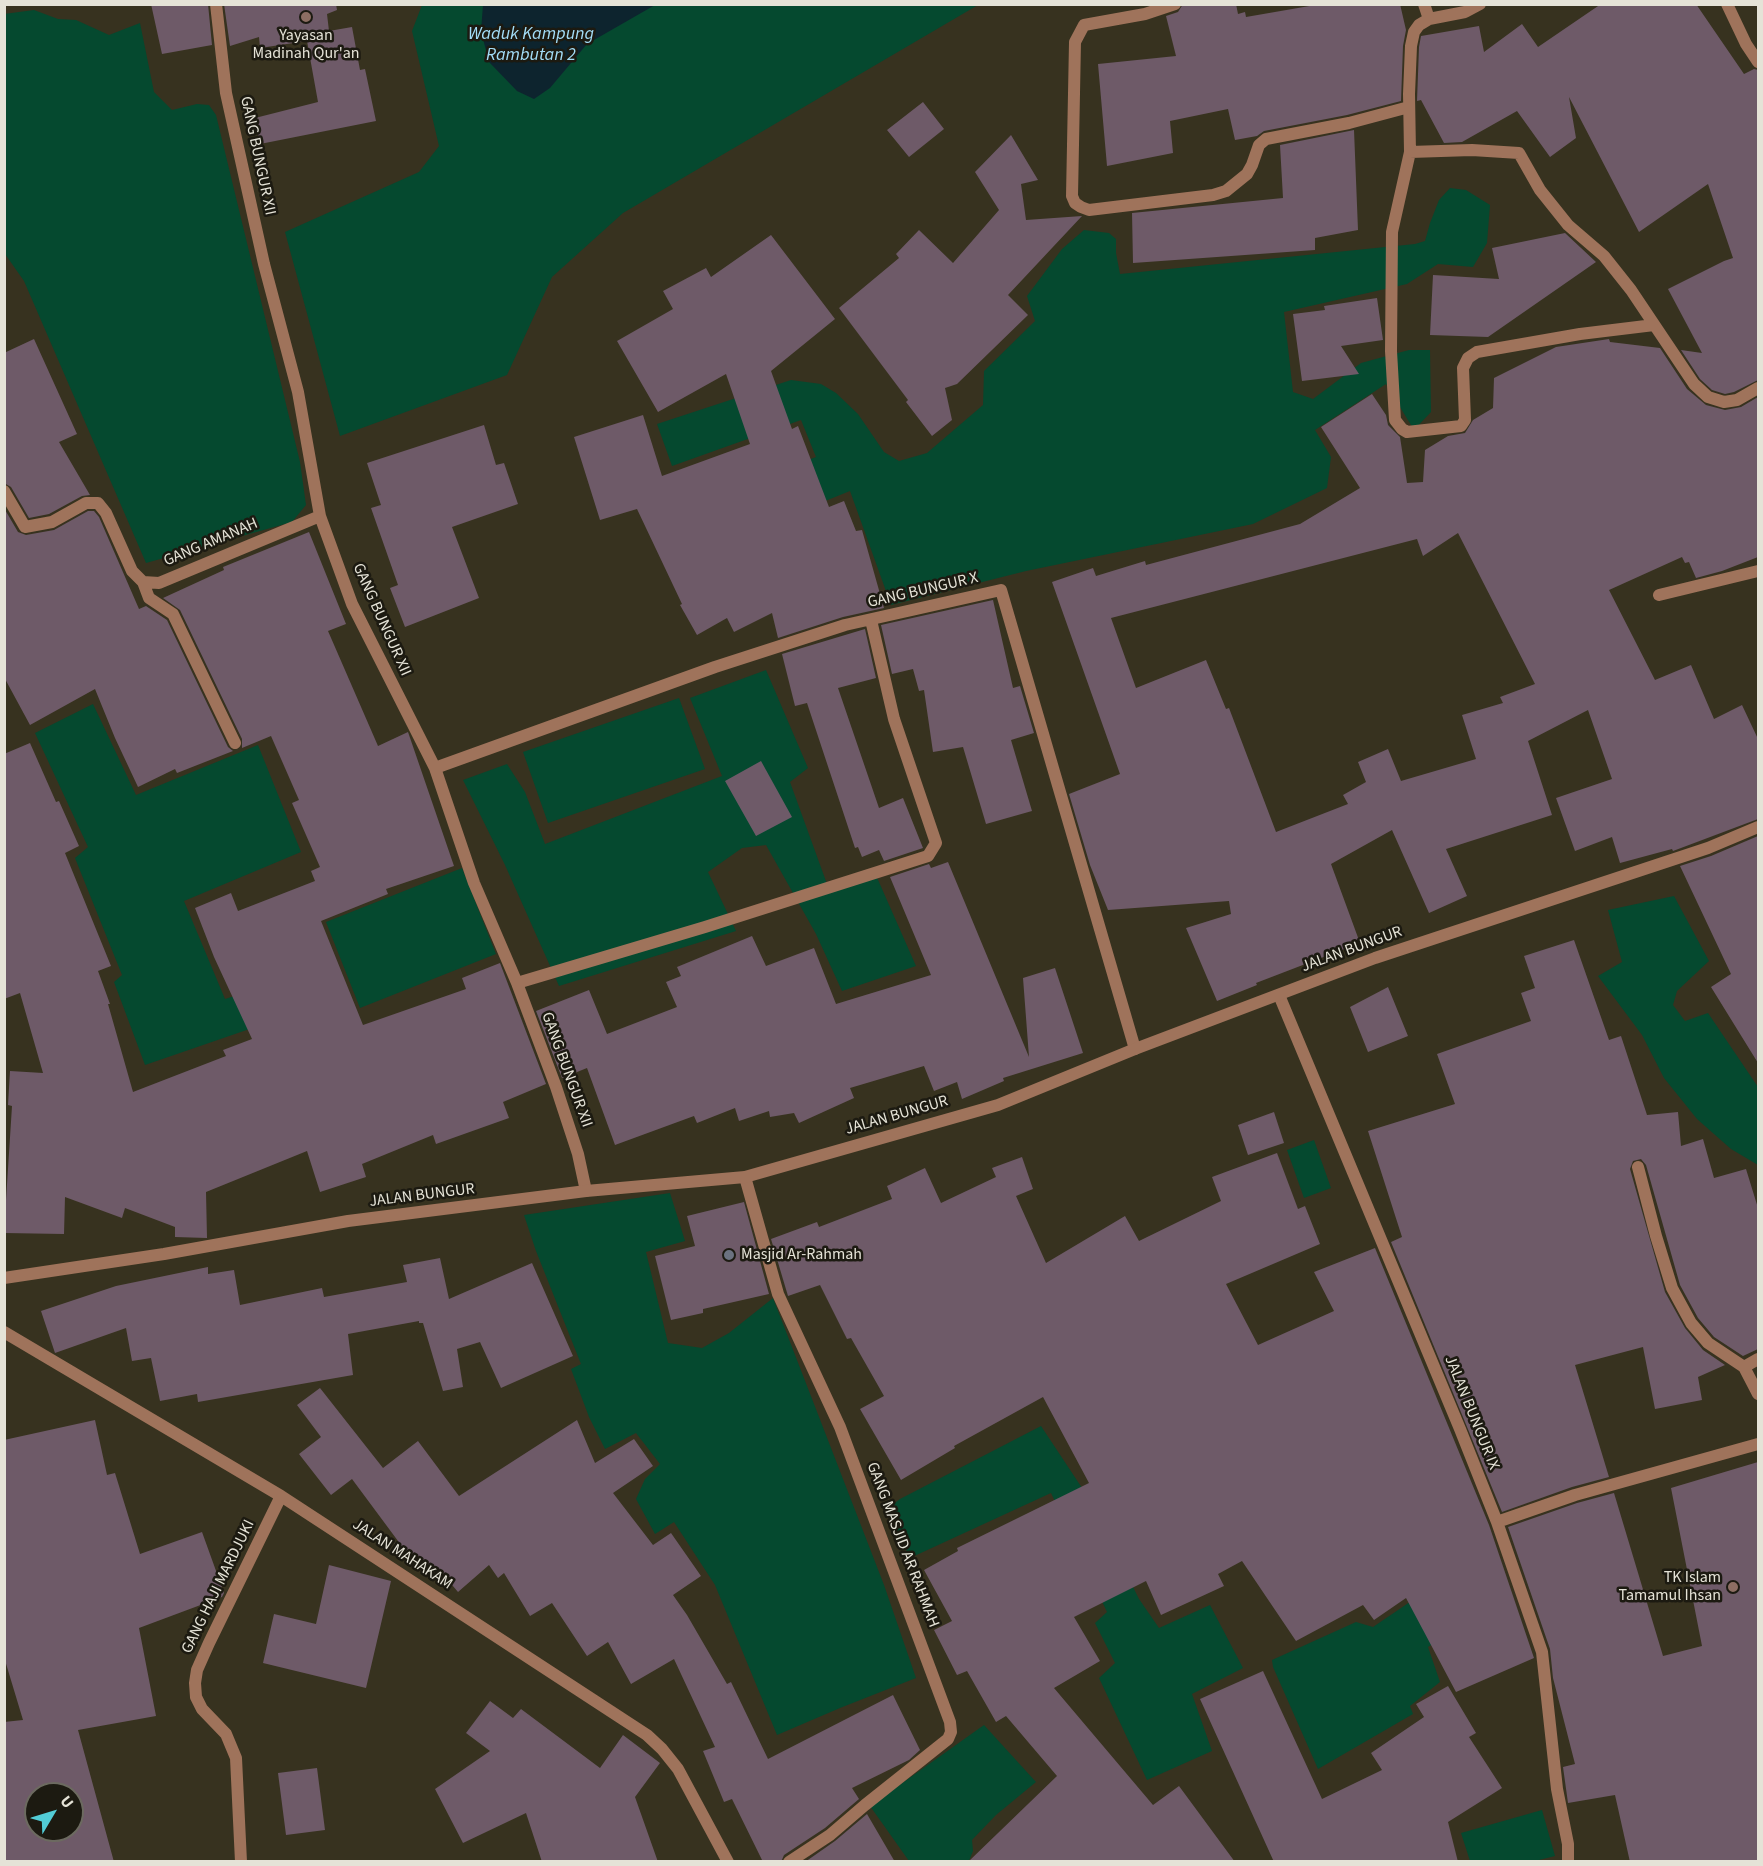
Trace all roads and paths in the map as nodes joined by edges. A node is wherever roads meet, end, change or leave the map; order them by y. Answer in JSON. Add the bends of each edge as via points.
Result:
{"nodes":[{"id":1,"x":216,"y":4,"type":"edge"},
{"id":2,"x":1175,"y":4,"type":"edge"},
{"id":3,"x":1424,"y":4,"type":"edge"},
{"id":4,"x":1480,"y":4,"type":"edge"},
{"id":5,"x":1727,"y":4,"type":"edge"},
{"id":6,"x":1429,"y":20,"type":"junction"},
{"id":7,"x":1758,"y":62,"type":"edge"},
{"id":8,"x":1409,"y":107,"type":"junction"},
{"id":9,"x":1410,"y":152,"type":"junction"},
{"id":10,"x":1654,"y":325,"type":"junction"},
{"id":11,"x":1758,"y":388,"type":"edge"},
{"id":12,"x":4,"y":491,"type":"edge"},
{"id":13,"x":320,"y":516,"type":"junction"},
{"id":14,"x":1758,"y":571,"type":"edge"},
{"id":15,"x":143,"y":582,"type":"junction"},
{"id":16,"x":1659,"y":595,"type":"dead end"},
{"id":17,"x":871,"y":620,"type":"junction"},
{"id":18,"x":235,"y":743,"type":"dead end"},
{"id":19,"x":435,"y":768,"type":"junction"},
{"id":20,"x":1758,"y":827,"type":"edge"},
{"id":21,"x":517,"y":983,"type":"junction"},
{"id":22,"x":1279,"y":995,"type":"junction"},
{"id":23,"x":1135,"y":1049,"type":"junction"},
{"id":24,"x":1638,"y":1167,"type":"dead end"},
{"id":25,"x":745,"y":1177,"type":"junction"},
{"id":26,"x":586,"y":1191,"type":"junction"},
{"id":27,"x":4,"y":1278,"type":"edge"},
{"id":28,"x":4,"y":1332,"type":"edge"},
{"id":29,"x":1758,"y":1359,"type":"edge"},
{"id":30,"x":1744,"y":1367,"type":"junction"},
{"id":31,"x":1758,"y":1394,"type":"edge"},
{"id":32,"x":1758,"y":1444,"type":"edge"},
{"id":33,"x":281,"y":1496,"type":"junction"},
{"id":34,"x":1497,"y":1522,"type":"junction"},
{"id":35,"x":241,"y":1862,"type":"edge"},
{"id":36,"x":728,"y":1862,"type":"edge"},
{"id":37,"x":789,"y":1862,"type":"edge"},
{"id":38,"x":1568,"y":1862,"type":"edge"}],
"edges":[{"from":1,"to":13,"type":"street","name":"GANG BUNGUR XII","via":[[226,93],[264,264],[298,392]]},
{"from":2,"to":8,"type":"street","via":[[1084,26],[1075,42],[1072,196],[1081,207],[1089,210],[1213,195],[1226,191],[1247,174],[1259,145],[1266,139]]},
{"from":3,"to":6,"type":"street"},
{"from":4,"to":6,"type":"street","via":[[1465,12]]},
{"from":5,"to":7,"type":"street"},
{"from":6,"to":8,"type":"street","via":[[1419,25],[1412,37]]},
{"from":8,"to":9,"type":"street"},
{"from":9,"to":10,"type":"street","via":[[1519,153],[1554,208],[1604,256]]},
{"from":9,"to":10,"type":"street","via":[[1392,232],[1394,409],[1395,420],[1402,429],[1407,432],[1456,428],[1464,423],[1463,368],[1477,352]]},
{"from":10,"to":11,"type":"street","via":[[1694,384],[1708,397],[1724,402],[1737,400]]},
{"from":12,"to":15,"type":"street","via":[[25,528],[52,522],[86,503],[98,504],[106,513],[132,571]]},
{"from":13,"to":15,"type":"street","name":"GANG AMANAH","via":[[159,583]]},
{"from":13,"to":19,"type":"street","name":"GANG BUNGUR XII","via":[[352,604]]},
{"from":14,"to":16,"type":"street"},
{"from":15,"to":18,"type":"street","via":[[149,598],[173,614]]},
{"from":17,"to":19,"type":"street","name":"GANG BUNGUR X","via":[[715,667]]},
{"from":17,"to":21,"type":"street","via":[[894,719],[936,843],[928,856]]},
{"from":17,"to":23,"type":"street","name":"GANG BUNGUR X","via":[[1001,590]]},
{"from":19,"to":21,"type":"street","name":"GANG BUNGUR XII","via":[[474,883]]},
{"from":20,"to":22,"type":"street","name":"JALAN BUNGUR","via":[[1708,848],[1375,958]]},
{"from":21,"to":26,"type":"street","name":"GANG BUNGUR XII","via":[[571,1132]]},
{"from":22,"to":23,"type":"street","name":"JALAN BUNGUR"},
{"from":22,"to":34,"type":"street","name":"JALAN BUNGUR IX"},
{"from":23,"to":25,"type":"street","name":"JALAN BUNGUR","via":[[998,1105]]},
{"from":24,"to":30,"type":"street","via":[[1672,1288],[1691,1323],[1708,1343]]},
{"from":25,"to":26,"type":"street","name":"JALAN BUNGUR"},
{"from":25,"to":37,"type":"street","name":"GANG MASJID AR RAHMAH","via":[[778,1294],[840,1427],[951,1732],[948,1739],[830,1835]]},
{"from":26,"to":27,"type":"street","name":"JALAN BUNGUR","via":[[348,1221]]},
{"from":28,"to":33,"type":"street","name":"JALAN MAHAKAM"},
{"from":29,"to":30,"type":"street"},
{"from":30,"to":31,"type":"street"},
{"from":32,"to":34,"type":"street","via":[[1575,1495]]},
{"from":33,"to":35,"type":"street","name":"GANG HAJI MARDJUKI","via":[[209,1643],[195,1683],[202,1709],[226,1734],[236,1758]]},
{"from":33,"to":36,"type":"street","name":"JALAN MAHAKAM","via":[[647,1736],[678,1769]]},
{"from":34,"to":38,"type":"street","name":"JALAN BUNGUR IX","via":[[1542,1652]]}]}
